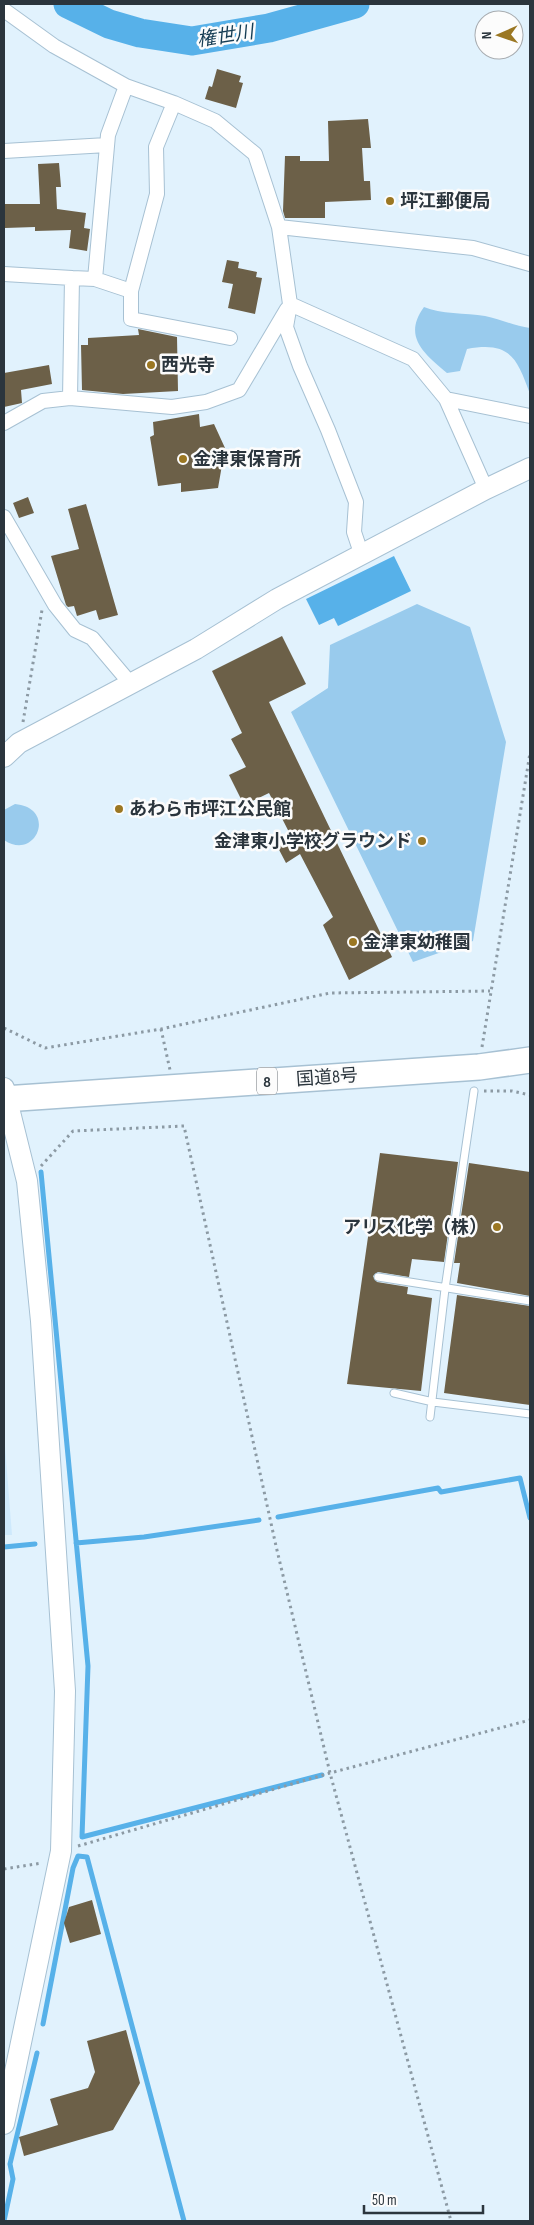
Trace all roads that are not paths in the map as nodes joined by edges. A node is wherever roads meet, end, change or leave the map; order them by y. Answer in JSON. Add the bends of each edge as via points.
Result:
{"nodes":[{"id":1,"x":4,"y":10,"type":"edge"},
{"id":2,"x":126,"y":86,"type":"junction"},
{"id":3,"x":174,"y":102,"type":"junction"},
{"id":4,"x":107,"y":145,"type":"junction"},
{"id":5,"x":4,"y":151,"type":"edge"},
{"id":6,"x":279,"y":227,"type":"junction"},
{"id":7,"x":530,"y":264,"type":"edge"},
{"id":8,"x":4,"y":274,"type":"edge"},
{"id":9,"x":72,"y":278,"type":"junction"},
{"id":10,"x":95,"y":279,"type":"junction"},
{"id":11,"x":131,"y":290,"type":"junction"},
{"id":12,"x":290,"y":304,"type":"junction"},
{"id":13,"x":230,"y":338,"type":"dead end"},
{"id":14,"x":70,"y":398,"type":"junction"},
{"id":15,"x":446,"y":399,"type":"junction"},
{"id":16,"x":530,"y":416,"type":"edge"},
{"id":17,"x":4,"y":423,"type":"edge"},
{"id":18,"x":530,"y":468,"type":"edge"},
{"id":19,"x":486,"y":489,"type":"junction"},
{"id":20,"x":4,"y":517,"type":"edge"},
{"id":21,"x":362,"y":556,"type":"junction"},
{"id":22,"x":130,"y":683,"type":"junction"},
{"id":23,"x":4,"y":756,"type":"edge"},
{"id":24,"x":530,"y":1060,"type":"edge"},
{"id":25,"x":474,"y":1091,"type":"dead end"},
{"id":26,"x":5,"y":1096,"type":"edge"},
{"id":27,"x":378,"y":1277,"type":"dead end"},
{"id":28,"x":445,"y":1289,"type":"junction"},
{"id":29,"x":530,"y":1301,"type":"edge"},
{"id":30,"x":394,"y":1394,"type":"dead end"},
{"id":31,"x":433,"y":1402,"type":"junction"},
{"id":32,"x":530,"y":1414,"type":"edge"},
{"id":33,"x":430,"y":1417,"type":"dead end"},
{"id":34,"x":4,"y":2124,"type":"edge"}],
"edges":[{"from":1,"to":2,"type":"street","via":[[54,46]]},
{"from":2,"to":3,"type":"street"},
{"from":2,"to":4,"type":"street","via":[[114,114]]},
{"from":3,"to":6,"type":"street","via":[[215,121],[255,154]]},
{"from":3,"to":11,"type":"street","via":[[156,147],[157,194]]},
{"from":4,"to":5,"type":"street"},
{"from":4,"to":10,"type":"street"},
{"from":6,"to":7,"type":"street","via":[[473,248]]},
{"from":6,"to":12,"type":"street"},
{"from":8,"to":9,"type":"street"},
{"from":9,"to":10,"type":"street"},
{"from":9,"to":14,"type":"street"},
{"from":10,"to":11,"type":"street"},
{"from":11,"to":13,"type":"street","via":[[131,319]]},
{"from":12,"to":14,"type":"street","via":[[239,390],[206,402],[172,407]]},
{"from":12,"to":15,"type":"street","via":[[413,359]]},
{"from":12,"to":21,"type":"street","via":[[286,327],[356,502],[354,532]]},
{"from":14,"to":17,"type":"street","via":[[43,401]]},
{"from":15,"to":16,"type":"street"},
{"from":15,"to":19,"type":"street"},
{"from":18,"to":19,"type":"street"},
{"from":19,"to":21,"type":"street"},
{"from":20,"to":22,"type":"street","via":[[55,605],[76,630],[92,638]]},
{"from":21,"to":22,"type":"street","via":[[277,599],[196,649]]},
{"from":22,"to":23,"type":"street","via":[[19,742]]},
{"from":24,"to":26,"type":"highway","name":"国道8号","number":"8","via":[[174,1088]]},
{"from":25,"to":28,"type":"lane"},
{"from":26,"to":34,"type":"street","via":[[27,1181],[41,1321],[65,1691],[59,1856]]},
{"from":27,"to":28,"type":"lane"},
{"from":28,"to":29,"type":"lane"},
{"from":28,"to":31,"type":"lane"},
{"from":30,"to":31,"type":"lane"},
{"from":31,"to":32,"type":"lane"},
{"from":31,"to":33,"type":"lane"}]}
